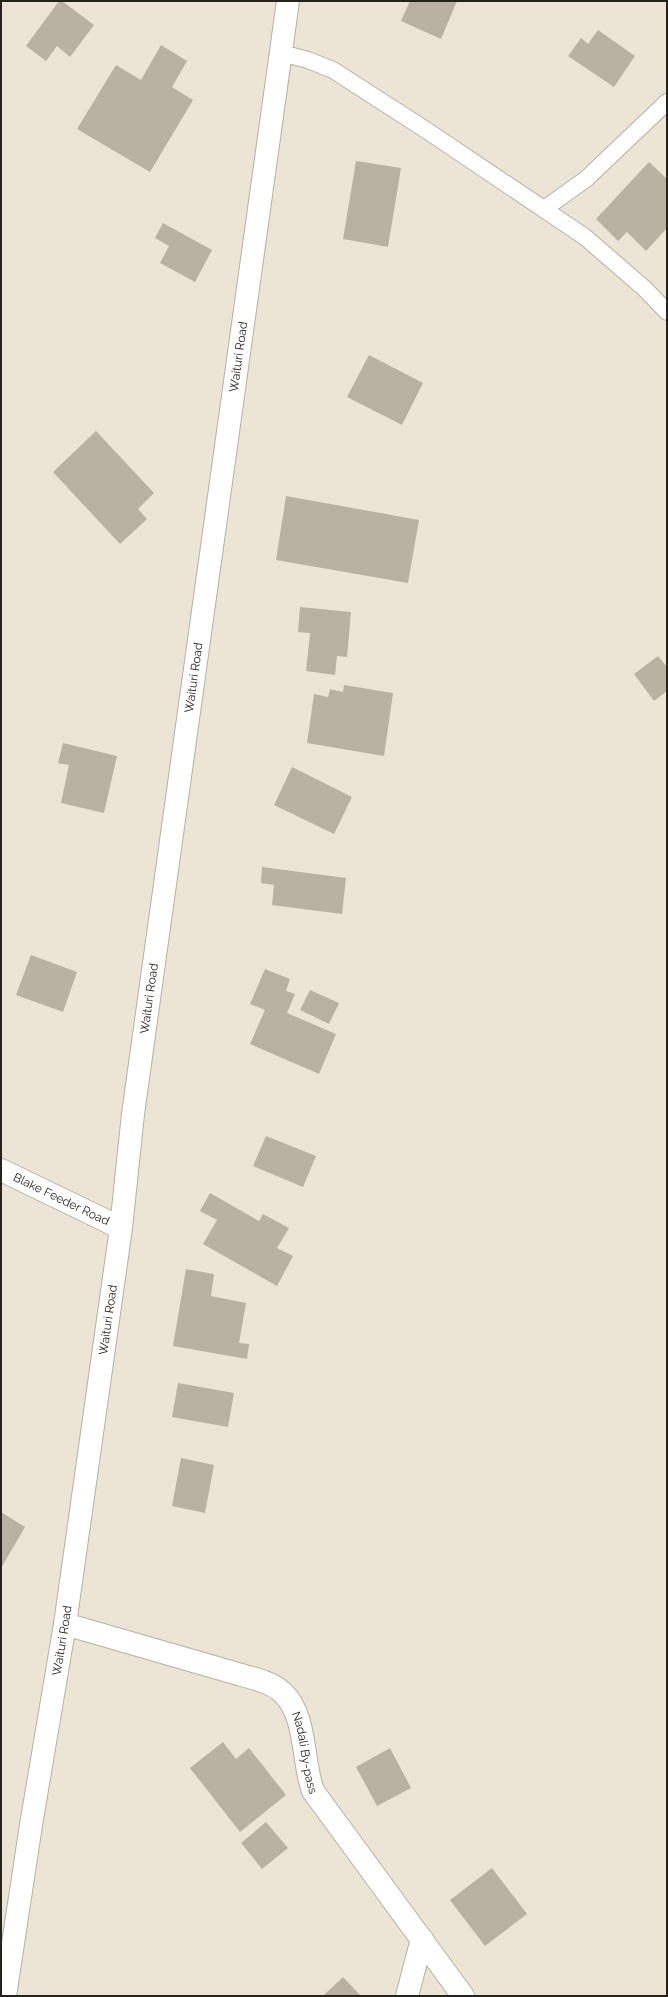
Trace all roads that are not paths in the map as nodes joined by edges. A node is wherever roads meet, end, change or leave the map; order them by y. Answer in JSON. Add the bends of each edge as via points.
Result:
{"nodes":[{"id":1,"x":288,"y":1,"type":"edge"},
{"id":2,"x":281,"y":53,"type":"junction"},
{"id":3,"x":667,"y":102,"type":"edge"},
{"id":4,"x":544,"y":209,"type":"junction"},
{"id":5,"x":667,"y":312,"type":"edge"},
{"id":6,"x":1,"y":1170,"type":"edge"},
{"id":7,"x":120,"y":1228,"type":"junction"},
{"id":8,"x":65,"y":1624,"type":"junction"},
{"id":9,"x":422,"y":1939,"type":"junction"},
{"id":10,"x":5,"y":1996,"type":"edge"},
{"id":11,"x":407,"y":1996,"type":"edge"},
{"id":12,"x":463,"y":1996,"type":"edge"}],
"edges":[{"from":1,"to":2,"type":"main road","name":"Waituri Road"},
{"from":2,"to":4,"type":"lane","via":[[333,70]]},
{"from":2,"to":7,"type":"main road","name":"Waituri Road","via":[[133,1114]]},
{"from":3,"to":4,"type":"lane","via":[[586,179]]},
{"from":4,"to":5,"type":"lane","via":[[613,260]]},
{"from":6,"to":7,"type":"main road","name":"Blake Feeder Road"},
{"from":7,"to":8,"type":"main road","name":"Waituri Road"},
{"from":8,"to":9,"type":"main road","name":"Nadali By-pass","via":[[238,1674],[282,1692],[298,1718],[313,1791]]},
{"from":8,"to":10,"type":"main road","name":"Waituri Road"},
{"from":9,"to":11,"type":"main road"},
{"from":9,"to":12,"type":"main road","name":"Nadali By-pass"}]}
